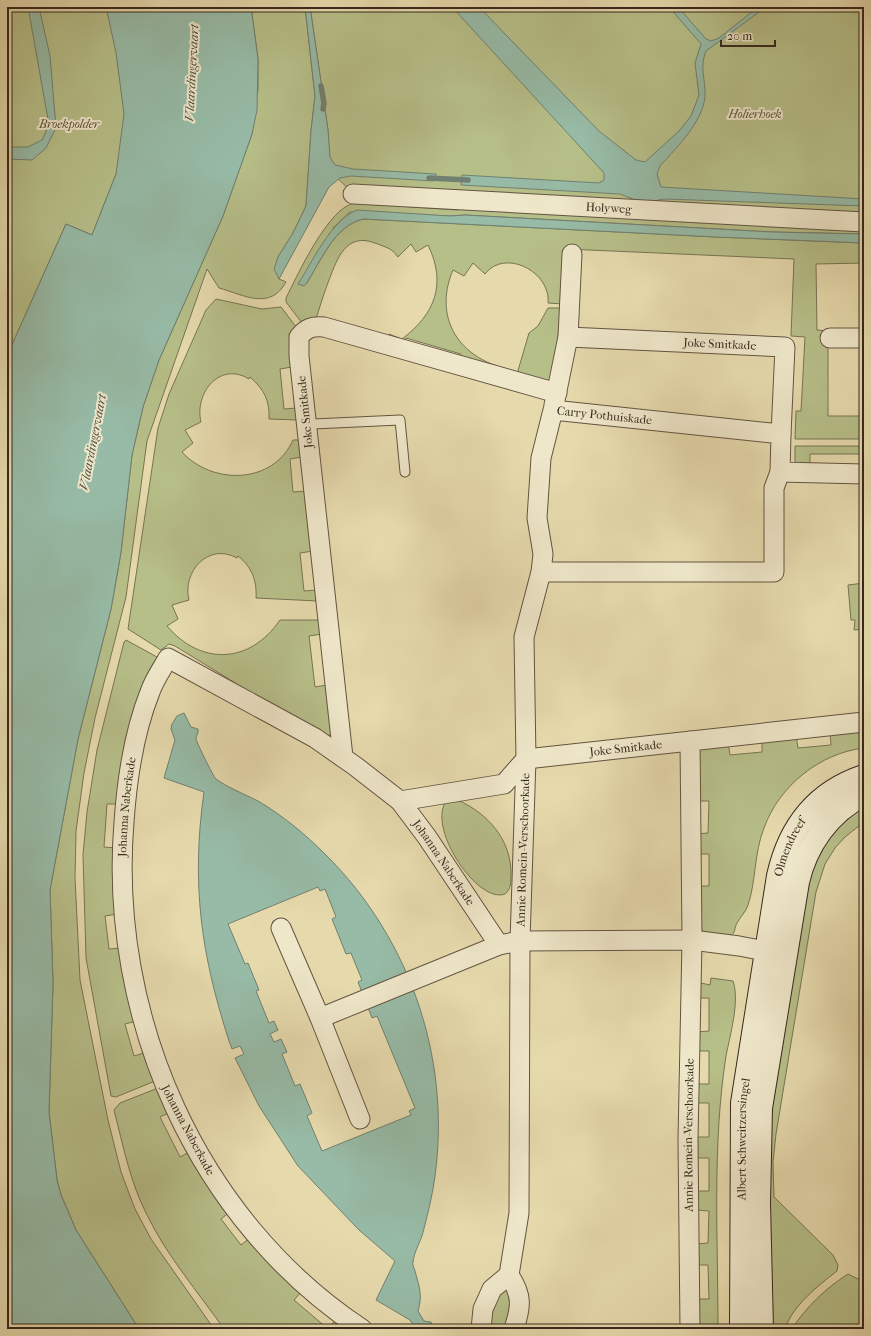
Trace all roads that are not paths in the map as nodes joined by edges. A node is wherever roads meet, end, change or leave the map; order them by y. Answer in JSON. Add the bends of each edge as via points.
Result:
{"nodes":[{"id":1,"x":353,"y":194,"type":"dead end"},
{"id":2,"x":864,"y":222,"type":"edge"},
{"id":3,"x":572,"y":254,"type":"dead end"},
{"id":4,"x":568,"y":337,"type":"junction"},
{"id":5,"x":830,"y":338,"type":"dead end"},
{"id":6,"x":864,"y":338,"type":"edge"},
{"id":7,"x":555,"y":402,"type":"junction"},
{"id":8,"x":306,"y":428,"type":"junction"},
{"id":9,"x":781,"y":434,"type":"junction"},
{"id":10,"x":404,"y":472,"type":"dead end"},
{"id":11,"x":780,"y":472,"type":"junction"},
{"id":12,"x":864,"y":474,"type":"edge"},
{"id":13,"x":541,"y":572,"type":"junction"},
{"id":14,"x":864,"y":722,"type":"edge"},
{"id":15,"x":690,"y":741,"type":"junction"},
{"id":16,"x":342,"y":757,"type":"junction"},
{"id":17,"x":526,"y":759,"type":"junction"},
{"id":18,"x":864,"y":776,"type":"edge"},
{"id":19,"x":864,"y":795,"type":"edge"},
{"id":20,"x":400,"y":801,"type":"junction"},
{"id":21,"x":281,"y":928,"type":"dead end"},
{"id":22,"x":692,"y":940,"type":"junction"},
{"id":23,"x":520,"y":941,"type":"junction"},
{"id":24,"x":499,"y":945,"type":"junction"},
{"id":25,"x":765,"y":951,"type":"junction"},
{"id":26,"x":786,"y":955,"type":"junction"},
{"id":27,"x":320,"y":1018,"type":"junction"},
{"id":28,"x":360,"y":1119,"type":"dead end"},
{"id":29,"x":509,"y":1276,"type":"junction"},
{"id":30,"x":362,"y":1329,"type":"edge"},
{"id":31,"x":481,"y":1329,"type":"edge"},
{"id":32,"x":514,"y":1329,"type":"edge"},
{"id":33,"x":690,"y":1329,"type":"edge"},
{"id":34,"x":741,"y":1329,"type":"edge"},
{"id":35,"x":762,"y":1329,"type":"edge"}],
"edges":[{"from":1,"to":2,"type":"street","name":"Holyweg"},
{"from":3,"to":4,"type":"street"},
{"from":4,"to":7,"type":"street"},
{"from":4,"to":9,"type":"street","name":"Joke Smitkade","via":[[785,348]]},
{"from":5,"to":6,"type":"street"},
{"from":7,"to":8,"type":"street","name":"Joke Smitkade","via":[[314,326],[298,337],[297,344]]},
{"from":7,"to":9,"type":"street","name":"Carry Pothuiskade"},
{"from":7,"to":13,"type":"street","name":"Carry Pothuiskade","via":[[541,458],[537,518],[543,554]]},
{"from":8,"to":10,"type":"lane","via":[[313,424],[400,420]]},
{"from":8,"to":16,"type":"street","name":"Joke Smitkade"},
{"from":9,"to":11,"type":"street"},
{"from":11,"to":12,"type":"street"},
{"from":11,"to":13,"type":"street","via":[[774,488],[774,572]]},
{"from":13,"to":17,"type":"street","name":"Carry Pothuiskade","via":[[524,637]]},
{"from":14,"to":15,"type":"street","name":"Joke Smitkade"},
{"from":15,"to":17,"type":"street","name":"Joke Smitkade"},
{"from":15,"to":22,"type":"street","name":"Annie Romein-Verschoorkade"},
{"from":16,"to":20,"type":"street","name":"Johanna Naberkade"},
{"from":16,"to":30,"type":"street","name":"Johanna Naberkade","via":[[276,716],[168,658],[150,691],[130,770],[122,847],[122,906],[134,987],[146,1035],[163,1083],[196,1150],[218,1186],[256,1234],[313,1292],[341,1316]]},
{"from":17,"to":20,"type":"street","via":[[504,784]]},
{"from":17,"to":23,"type":"street","name":"Annie Romein-Verschoorkade"},
{"from":18,"to":25,"type":"street","name":"Olmendreef","via":[[830,792],[814,805],[787,844],[778,876]]},
{"from":19,"to":26,"type":"street","name":"Olmendreef","via":[[844,807],[830,820],[808,852],[798,882]]},
{"from":20,"to":24,"type":"street","name":"Johanna Naberkade","via":[[427,836]]},
{"from":21,"to":27,"type":"street"},
{"from":22,"to":23,"type":"street","name":"Annie Romein-Verschoorkade"},
{"from":22,"to":25,"type":"street","name":"Annie Romein-Verschoorkade"},
{"from":22,"to":33,"type":"street","name":"Annie Romein-Verschoorkade","via":[[688,1140]]},
{"from":23,"to":24,"type":"street"},
{"from":23,"to":29,"type":"street","name":"Annie Romein-Verschoorkade","via":[[519,1213]]},
{"from":24,"to":27,"type":"street"},
{"from":25,"to":26,"type":"street","name":"Annie Romein-Verschoorkade"},
{"from":25,"to":34,"type":"street","name":"Albert Schweitzersingel","via":[[742,1103]]},
{"from":26,"to":35,"type":"street","name":"Albert Schweitzersingel","via":[[761,1108],[759,1203]]},
{"from":27,"to":28,"type":"street"},
{"from":29,"to":31,"type":"street","via":[[492,1289],[483,1309]]},
{"from":29,"to":32,"type":"street","via":[[518,1288],[520,1309]]}]}
